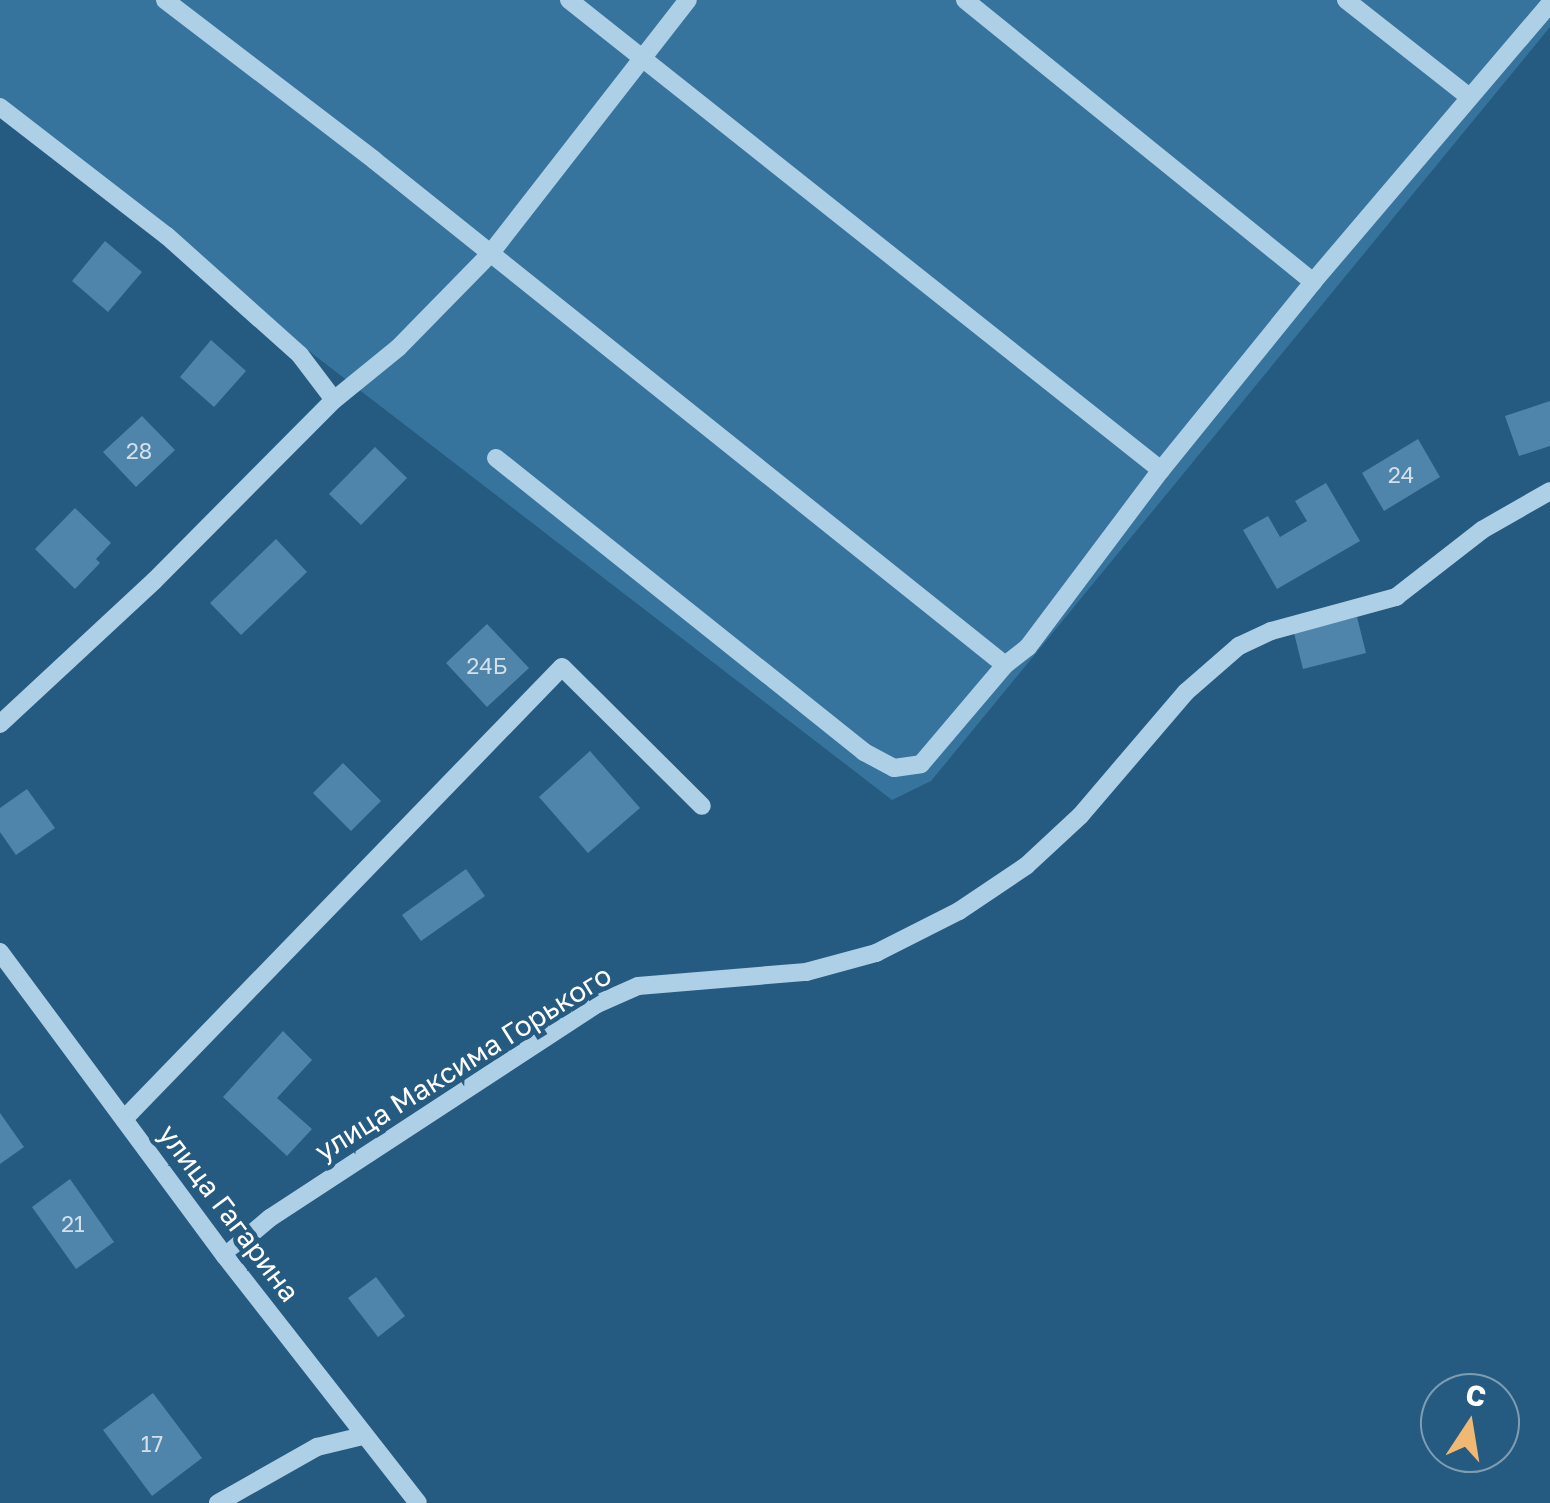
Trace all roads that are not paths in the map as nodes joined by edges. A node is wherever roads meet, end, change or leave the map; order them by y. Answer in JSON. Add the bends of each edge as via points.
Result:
{"nodes":[{"id":1,"x":165,"y":0,"type":"edge"},
{"id":2,"x":568,"y":0,"type":"edge"},
{"id":3,"x":688,"y":0,"type":"edge"},
{"id":4,"x":964,"y":0,"type":"edge"},
{"id":5,"x":1346,"y":0,"type":"edge"},
{"id":6,"x":1550,"y":4,"type":"edge"},
{"id":7,"x":643,"y":57,"type":"junction"},
{"id":8,"x":1468,"y":96,"type":"junction"},
{"id":9,"x":0,"y":107,"type":"edge"},
{"id":10,"x":490,"y":254,"type":"junction"},
{"id":11,"x":1313,"y":282,"type":"junction"},
{"id":12,"x":334,"y":400,"type":"junction"},
{"id":13,"x":496,"y":458,"type":"dead end"},
{"id":14,"x":1161,"y":470,"type":"junction"},
{"id":15,"x":1550,"y":491,"type":"edge"},
{"id":16,"x":1005,"y":664,"type":"junction"},
{"id":17,"x":0,"y":724,"type":"edge"},
{"id":18,"x":702,"y":806,"type":"dead end"},
{"id":19,"x":0,"y":952,"type":"edge"},
{"id":20,"x":124,"y":1119,"type":"junction"},
{"id":21,"x":225,"y":1256,"type":"junction"},
{"id":22,"x":363,"y":1436,"type":"junction"},
{"id":23,"x":218,"y":1503,"type":"edge"},
{"id":24,"x":418,"y":1503,"type":"edge"}],
"edges":[{"from":1,"to":10,"type":"street"},
{"from":2,"to":7,"type":"street"},
{"from":3,"to":7,"type":"street"},
{"from":4,"to":11,"type":"street"},
{"from":5,"to":8,"type":"street"},
{"from":6,"to":8,"type":"street"},
{"from":7,"to":10,"type":"street"},
{"from":7,"to":14,"type":"street"},
{"from":8,"to":11,"type":"street"},
{"from":9,"to":12,"type":"street","via":[[167,236],[300,355]]},
{"from":10,"to":12,"type":"street","via":[[398,348]]},
{"from":10,"to":16,"type":"street"},
{"from":11,"to":14,"type":"street"},
{"from":12,"to":17,"type":"street"},
{"from":13,"to":16,"type":"street","via":[[864,752],[894,768],[922,764]]},
{"from":14,"to":16,"type":"street","via":[[1028,647]]},
{"from":15,"to":21,"type":"street","name":"улица Максима Горького","via":[[1482,530],[1396,597],[1239,646],[1186,692],[1080,816],[1026,866],[959,911],[876,953],[806,972],[638,986],[596,1005],[270,1218]]},
{"from":18,"to":20,"type":"street","via":[[562,667]]},
{"from":19,"to":20,"type":"street","name":"улица Гагарина"},
{"from":20,"to":21,"type":"street","name":"улица Гагарина"},
{"from":21,"to":22,"type":"street","name":"улица Гагарина"},
{"from":22,"to":23,"type":"street","via":[[317,1447]]},
{"from":22,"to":24,"type":"street","name":"улица Гагарина"}]}
